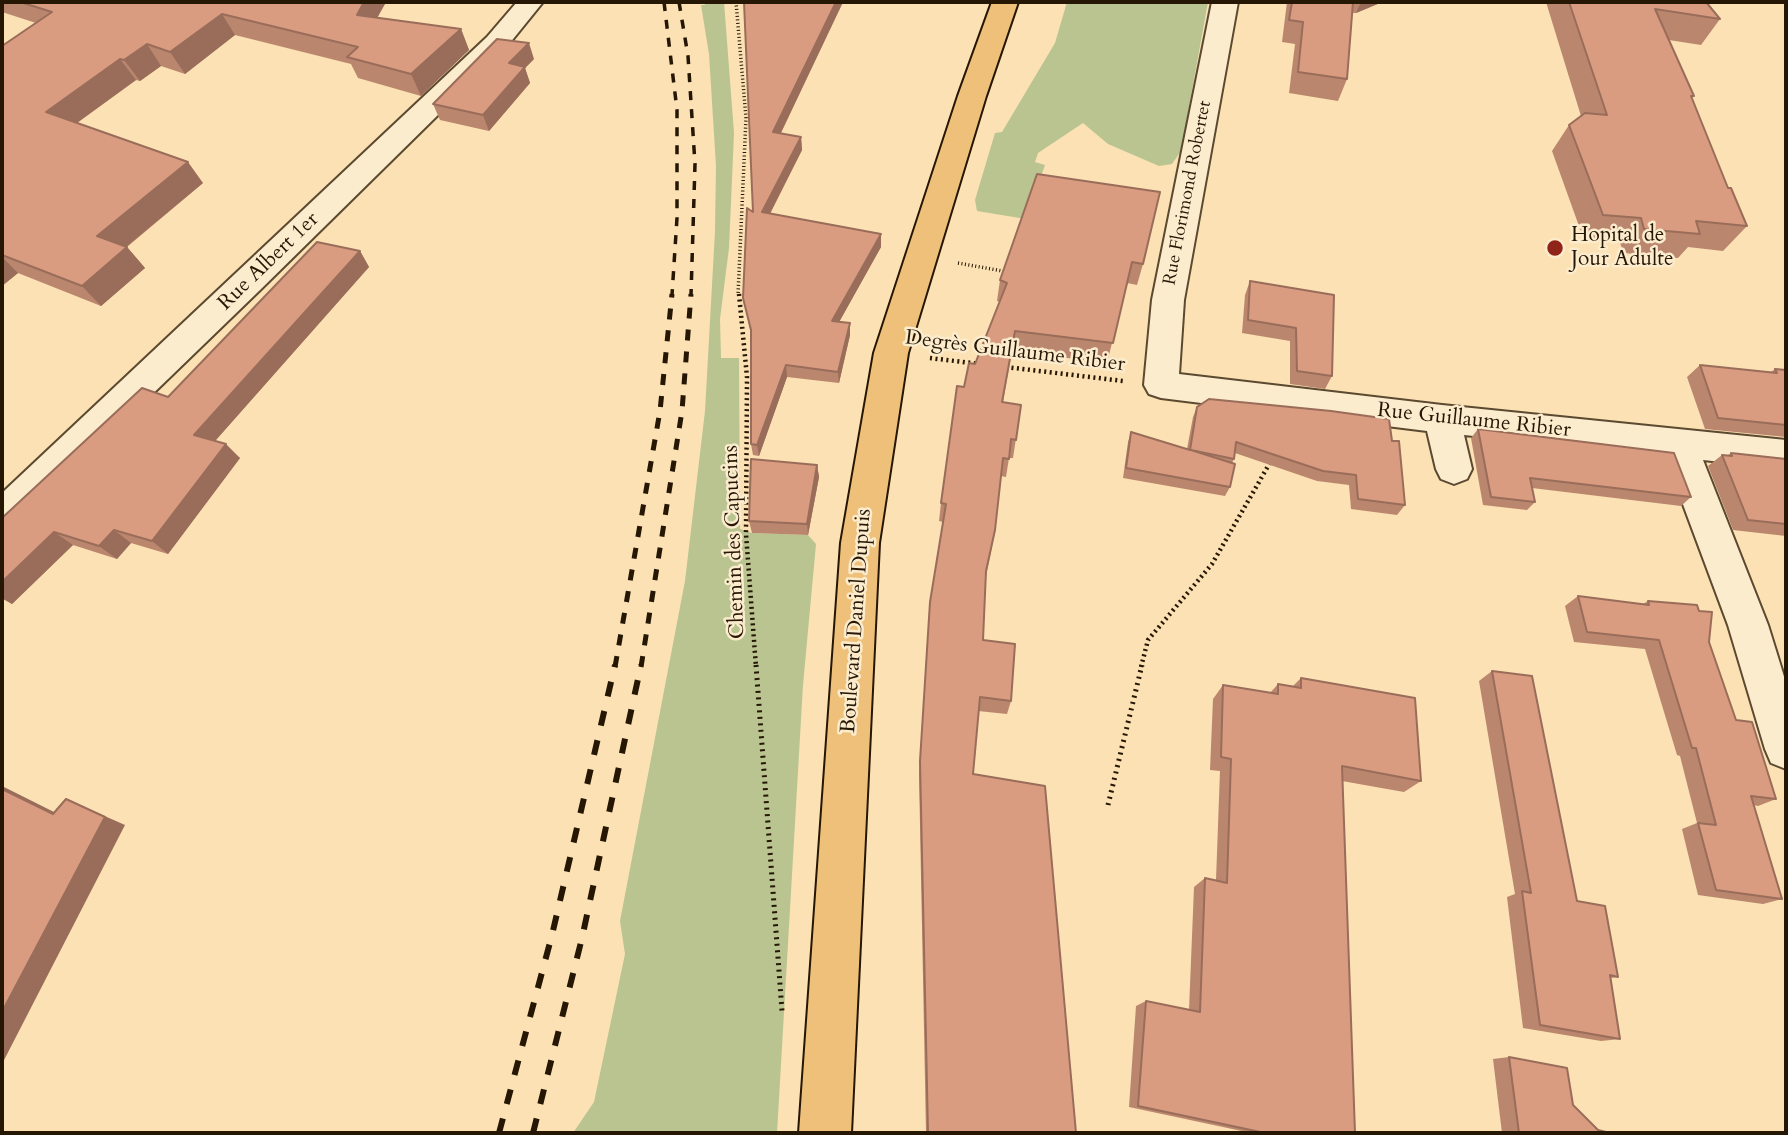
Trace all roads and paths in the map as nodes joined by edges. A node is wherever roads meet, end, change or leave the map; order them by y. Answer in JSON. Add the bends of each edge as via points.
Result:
{"nodes":[{"id":1,"x":530,"y":2,"type":"edge"},
{"id":2,"x":736,"y":2,"type":"edge"},
{"id":3,"x":1006,"y":2,"type":"edge"},
{"id":4,"x":1225,"y":2,"type":"edge"},
{"id":5,"x":923,"y":257,"type":"junction"},
{"id":6,"x":1019,"y":274,"type":"edge"},
{"id":7,"x":891,"y":353,"type":"junction"},
{"id":8,"x":988,"y":365,"type":"edge"},
{"id":9,"x":1002,"y":366,"type":"edge"},
{"id":10,"x":1148,"y":384,"type":"junction"},
{"id":11,"x":1442,"y":419,"type":"junction"},
{"id":12,"x":1678,"y":443,"type":"junction"},
{"id":13,"x":1786,"y":454,"type":"edge"},
{"id":14,"x":1272,"y":460,"type":"edge"},
{"id":15,"x":1454,"y":469,"type":"dead end"},
{"id":16,"x":2,"y":516,"type":"edge"},
{"id":17,"x":1786,"y":749,"type":"edge"},
{"id":18,"x":1108,"y":804,"type":"dead end"},
{"id":19,"x":782,"y":1013,"type":"dead end"},
{"id":20,"x":825,"y":1133,"type":"edge"}],
"edges":[{"from":1,"to":16,"type":"street","name":"Rue Albert 1er","via":[[486,52]]},
{"from":2,"to":19,"type":"path","name":"Chemin des Capucins","via":[[746,118],[738,307],[747,377],[746,534]]},
{"from":3,"to":5,"type":"main road","name":"Boulevard Daniel Dupuis"},
{"from":4,"to":10,"type":"street","name":"Rue Florimond Robertet"},
{"from":5,"to":6,"type":"path"},
{"from":5,"to":7,"type":"main road","name":"Boulevard Daniel Dupuis"},
{"from":7,"to":8,"type":"path","name":"Degrès Guillaume Ribier"},
{"from":7,"to":20,"type":"main road","name":"Boulevard Daniel Dupuis","via":[[860,542]]},
{"from":9,"to":10,"type":"path","name":"Degrès Guillaume Ribier"},
{"from":10,"to":11,"type":"street","name":"Rue Guillaume Ribier"},
{"from":11,"to":12,"type":"street","name":"Rue Guillaume Ribier"},
{"from":11,"to":15,"type":"street"},
{"from":12,"to":13,"type":"street","name":"Rue Guillaume Ribier"},
{"from":12,"to":17,"type":"street","via":[[1748,625]]},
{"from":14,"to":18,"type":"path","via":[[1212,564],[1148,640]]}]}
